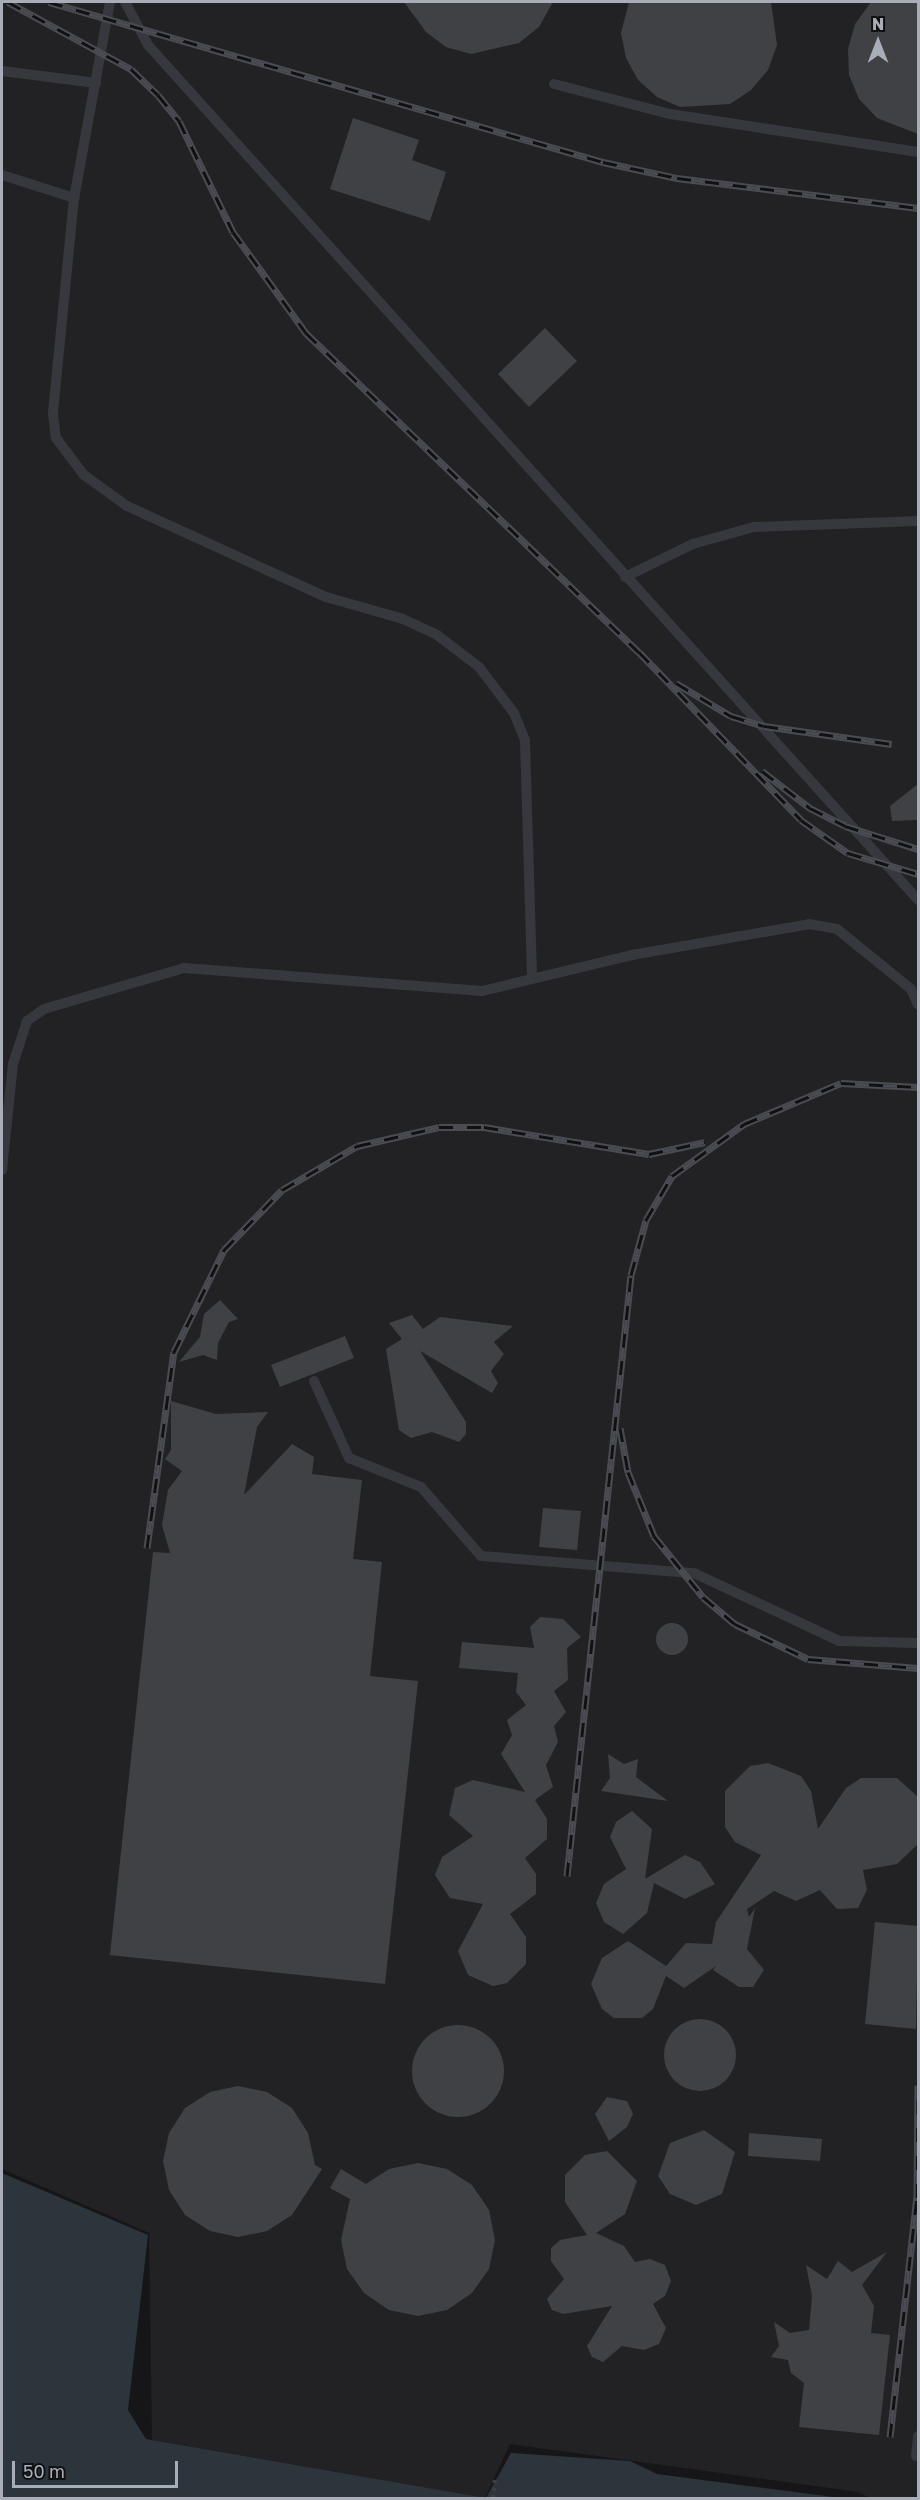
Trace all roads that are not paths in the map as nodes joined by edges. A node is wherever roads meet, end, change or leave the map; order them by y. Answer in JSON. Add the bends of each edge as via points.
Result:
{"nodes":[{"id":1,"x":111,"y":2,"type":"edge"},
{"id":2,"x":125,"y":2,"type":"edge"},
{"id":3,"x":2,"y":71,"type":"edge"},
{"id":4,"x":96,"y":83,"type":"junction"},
{"id":5,"x":554,"y":84,"type":"dead end"},
{"id":6,"x":918,"y":152,"type":"edge"},
{"id":7,"x":2,"y":175,"type":"edge"},
{"id":8,"x":74,"y":198,"type":"junction"},
{"id":9,"x":918,"y":521,"type":"edge"},
{"id":10,"x":625,"y":577,"type":"junction"},
{"id":11,"x":918,"y":900,"type":"edge"},
{"id":12,"x":532,"y":975,"type":"junction"},
{"id":13,"x":918,"y":1005,"type":"edge"},
{"id":14,"x":2,"y":1170,"type":"edge"},
{"id":15,"x":314,"y":1381,"type":"dead end"},
{"id":16,"x":918,"y":1643,"type":"edge"},
{"id":17,"x":918,"y":2436,"type":"edge"},
{"id":18,"x":916,"y":2456,"type":"dead end"}],
"edges":[{"from":1,"to":4,"type":"lane"},
{"from":2,"to":10,"type":"lane","via":[[148,45]]},
{"from":3,"to":4,"type":"lane"},
{"from":4,"to":8,"type":"lane"},
{"from":5,"to":6,"type":"lane","via":[[669,114]]},
{"from":7,"to":8,"type":"lane"},
{"from":8,"to":12,"type":"lane","via":[[52,414],[65,456],[127,507],[326,597],[403,619],[437,635],[479,667],[514,713],[525,740]]},
{"from":9,"to":10,"type":"lane","via":[[754,527],[693,544]]},
{"from":10,"to":11,"type":"lane"},
{"from":12,"to":13,"type":"lane","via":[[809,924],[837,928],[911,989]]},
{"from":12,"to":14,"type":"lane","via":[[482,991],[455,992],[184,968],[44,1009],[27,1022],[18,1040]]},
{"from":15,"to":16,"type":"lane","via":[[349,1458],[421,1487],[481,1556],[694,1573],[839,1641]]},
{"from":17,"to":18,"type":"lane"}]}
